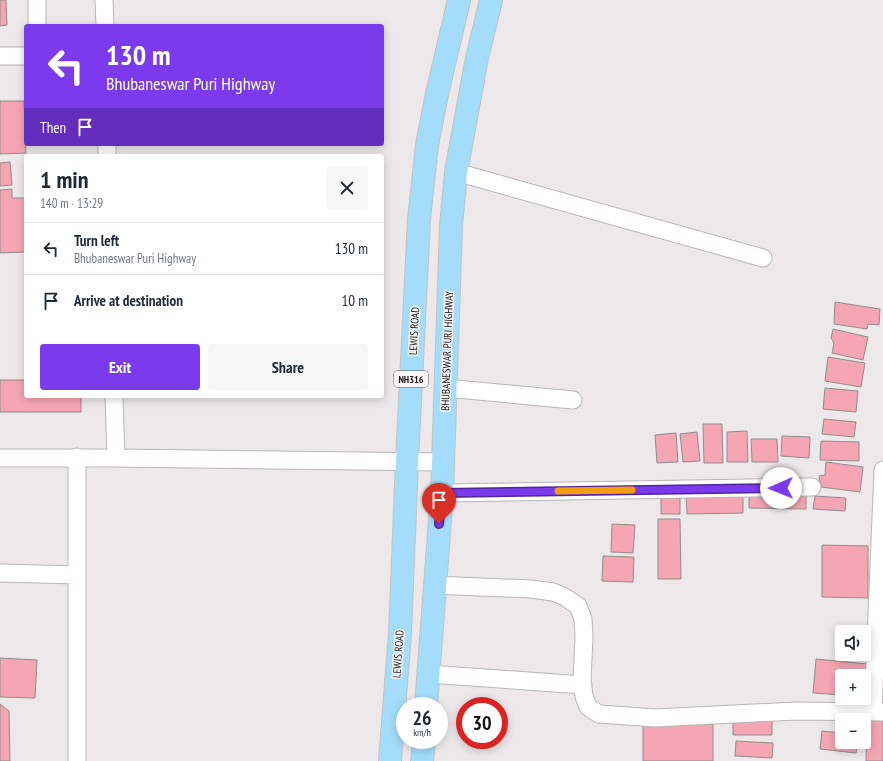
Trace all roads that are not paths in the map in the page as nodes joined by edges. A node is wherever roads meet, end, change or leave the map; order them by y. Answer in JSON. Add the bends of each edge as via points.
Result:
{"nodes":[{"id":1,"x":36,"y":0,"type":"edge"},
{"id":2,"x":104,"y":0,"type":"edge"},
{"id":3,"x":460,"y":0,"type":"edge"},
{"id":4,"x":491,"y":0,"type":"edge"},
{"id":5,"x":37,"y":24,"type":"edge"},
{"id":6,"x":105,"y":24,"type":"edge"},
{"id":7,"x":0,"y":56,"type":"edge"},
{"id":8,"x":24,"y":56,"type":"edge"},
{"id":9,"x":456,"y":172,"type":"junction"},
{"id":10,"x":763,"y":258,"type":"dead end"},
{"id":11,"x":446,"y":388,"type":"junction"},
{"id":12,"x":114,"y":398,"type":"edge"},
{"id":13,"x":573,"y":400,"type":"dead end"},
{"id":14,"x":77,"y":457,"type":"junction"},
{"id":15,"x":0,"y":458,"type":"edge"},
{"id":16,"x":116,"y":458,"type":"junction"},
{"id":17,"x":407,"y":461,"type":"junction"},
{"id":18,"x":443,"y":462,"type":"junction"},
{"id":19,"x":883,"y":470,"type":"edge"},
{"id":20,"x":812,"y":487,"type":"dead end"},
{"id":21,"x":442,"y":493,"type":"junction"},
{"id":22,"x":0,"y":573,"type":"edge"},
{"id":23,"x":77,"y":575,"type":"junction"},
{"id":24,"x":434,"y":585,"type":"junction"},
{"id":25,"x":429,"y":674,"type":"junction"},
{"id":26,"x":583,"y":685,"type":"junction"},
{"id":27,"x":427,"y":697,"type":"edge"},
{"id":28,"x":878,"y":712,"type":"edge"},
{"id":29,"x":423,"y":749,"type":"edge"},
{"id":30,"x":77,"y":761,"type":"edge"},
{"id":31,"x":390,"y":761,"type":"edge"},
{"id":32,"x":422,"y":761,"type":"edge"}],
"edges":[{"from":1,"to":5,"type":"street"},
{"from":2,"to":6,"type":"street"},
{"from":3,"to":17,"type":"highway","name":"LEWIS ROAD","number":"NH316","via":[[437,94],[419,219]]},
{"from":4,"to":9,"type":"highway","name":"BHUBANESWAR PURI HIGHWAY","via":[[477,58]]},
{"from":7,"to":8,"type":"street"},
{"from":9,"to":10,"type":"street"},
{"from":9,"to":11,"type":"highway","name":"BHUBANESWAR PURI HIGHWAY","via":[[451,226]]},
{"from":11,"to":13,"type":"street"},
{"from":11,"to":18,"type":"highway","name":"BHUBANESWAR PURI HIGHWAY"},
{"from":12,"to":16,"type":"street"},
{"from":14,"to":15,"type":"street"},
{"from":14,"to":16,"type":"street"},
{"from":14,"to":23,"type":"street"},
{"from":16,"to":17,"type":"street"},
{"from":17,"to":18,"type":"street"},
{"from":17,"to":31,"type":"highway","name":"LEWIS ROAD","number":"NH316","via":[[400,633]]},
{"from":18,"to":21,"type":"highway","name":"BHUBANESWAR PURI HIGHWAY"},
{"from":19,"to":28,"type":"street"},
{"from":20,"to":21,"type":"street"},
{"from":21,"to":24,"type":"highway","name":"BHUBANESWAR PURI HIGHWAY"},
{"from":22,"to":23,"type":"street"},
{"from":23,"to":30,"type":"street"},
{"from":24,"to":25,"type":"highway","name":"BHUBANESWAR PURI HIGHWAY"},
{"from":24,"to":26,"type":"street","via":[[531,589],[553,592],[565,597],[578,606],[583,619]]},
{"from":25,"to":26,"type":"street"},
{"from":25,"to":27,"type":"highway","name":"BHUBANESWAR PURI HIGHWAY"},
{"from":26,"to":28,"type":"street","via":[[588,707],[599,714],[655,718],[796,711]]},
{"from":29,"to":32,"type":"highway"}]}
